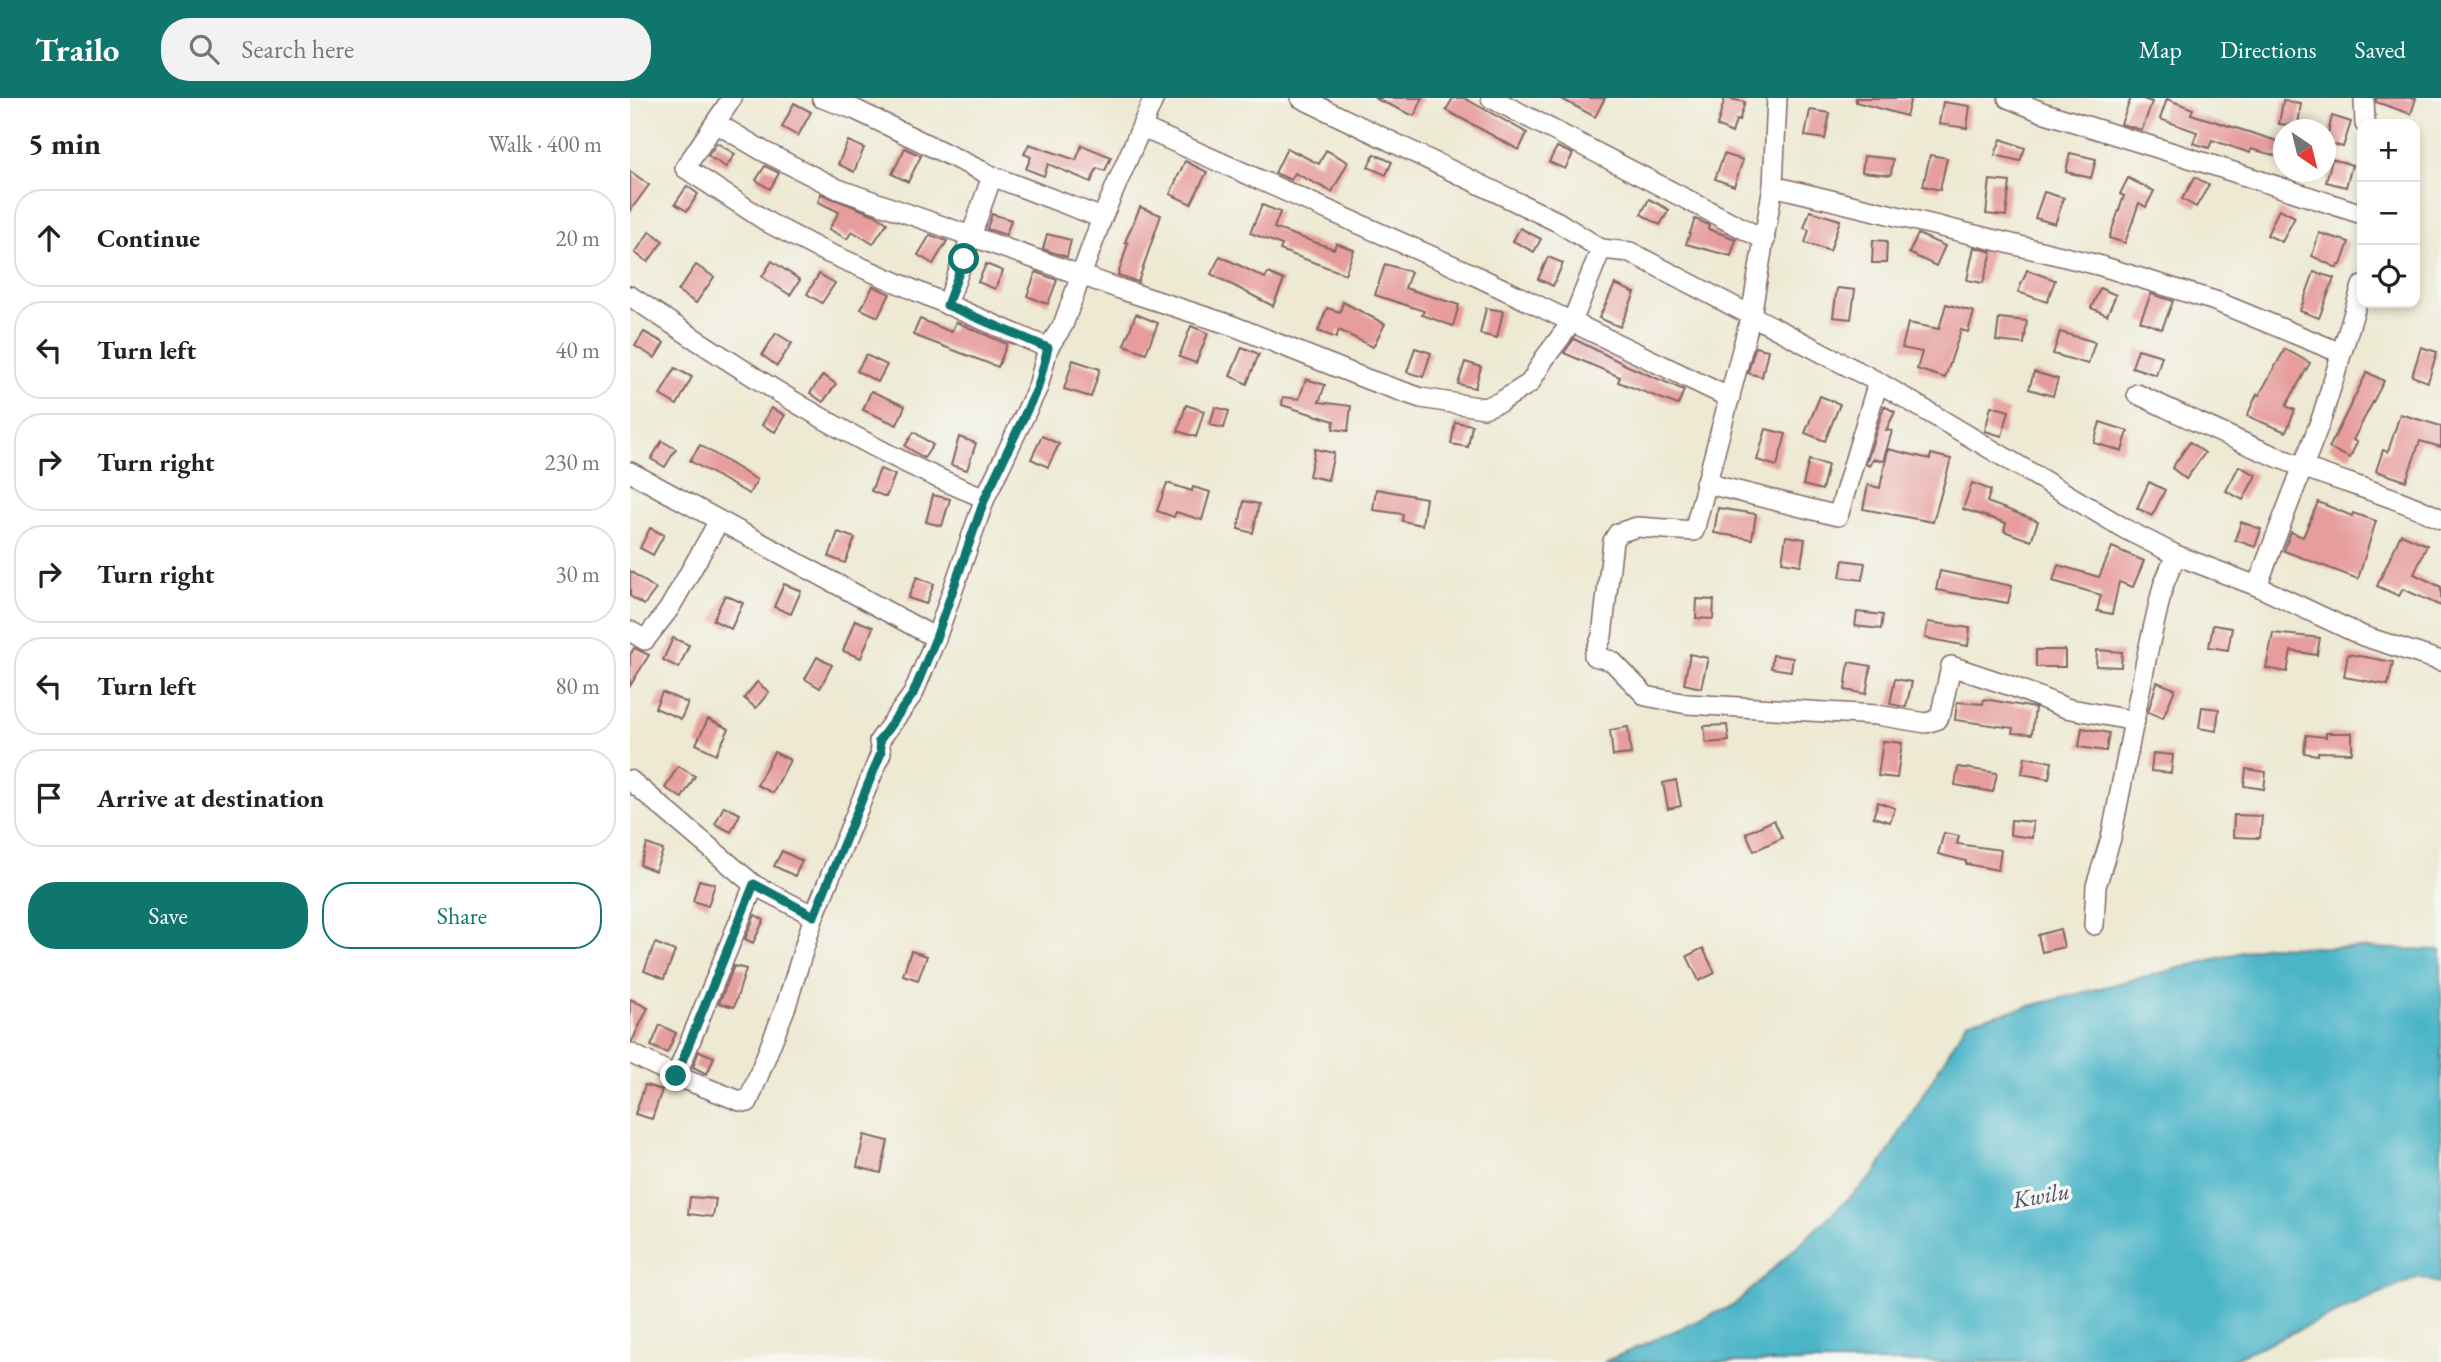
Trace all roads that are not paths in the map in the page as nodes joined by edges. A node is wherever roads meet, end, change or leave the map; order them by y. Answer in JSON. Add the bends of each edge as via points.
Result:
{"nodes":[{"id":1,"x":733,"y":98,"type":"edge"},
{"id":2,"x":822,"y":98,"type":"edge"},
{"id":3,"x":1154,"y":98,"type":"edge"},
{"id":4,"x":1301,"y":98,"type":"edge"},
{"id":5,"x":1492,"y":98,"type":"edge"},
{"id":6,"x":1777,"y":98,"type":"edge"},
{"id":7,"x":2008,"y":98,"type":"edge"},
{"id":8,"x":2364,"y":98,"type":"edge"},
{"id":9,"x":2365,"y":119,"type":"edge"},
{"id":10,"x":716,"y":123,"type":"junction"},
{"id":11,"x":1143,"y":128,"type":"junction"},
{"id":12,"x":992,"y":176,"type":"junction"},
{"id":13,"x":1773,"y":186,"type":"junction"},
{"id":14,"x":2357,"y":213,"type":"edge"},
{"id":15,"x":1102,"y":218,"type":"junction"},
{"id":16,"x":972,"y":236,"type":"junction"},
{"id":17,"x":1765,"y":240,"type":"junction"},
{"id":18,"x":1601,"y":249,"type":"junction"},
{"id":19,"x":1082,"y":275,"type":"junction"},
{"id":20,"x":630,"y":296,"type":"edge"},
{"id":21,"x":2357,"y":302,"type":"edge"},
{"id":22,"x":947,"y":305,"type":"junction"},
{"id":23,"x":1751,"y":316,"type":"junction"},
{"id":24,"x":1572,"y":321,"type":"junction"},
{"id":25,"x":1048,"y":348,"type":"junction"},
{"id":26,"x":2341,"y":353,"type":"junction"},
{"id":27,"x":1878,"y":382,"type":"junction"},
{"id":28,"x":2137,"y":394,"type":"dead end"},
{"id":29,"x":1730,"y":398,"type":"junction"},
{"id":30,"x":2301,"y":467,"type":"junction"},
{"id":31,"x":630,"y":471,"type":"edge"},
{"id":32,"x":1705,"y":483,"type":"junction"},
{"id":33,"x":985,"y":498,"type":"junction"},
{"id":34,"x":2441,"y":519,"type":"edge"},
{"id":35,"x":719,"y":522,"type":"junction"},
{"id":36,"x":2176,"y":555,"type":"junction"},
{"id":37,"x":2258,"y":586,"type":"junction"},
{"id":38,"x":630,"y":631,"type":"edge"},
{"id":39,"x":936,"y":638,"type":"junction"},
{"id":40,"x":2441,"y":661,"type":"edge"},
{"id":41,"x":2135,"y":721,"type":"junction"},
{"id":42,"x":630,"y":780,"type":"edge"},
{"id":43,"x":754,"y":884,"type":"junction"},
{"id":44,"x":814,"y":916,"type":"junction"},
{"id":45,"x":2094,"y":925,"type":"dead end"},
{"id":46,"x":630,"y":1053,"type":"edge"},
{"id":47,"x":676,"y":1076,"type":"junction"}],
"edges":[{"from":1,"to":10,"type":"street"},
{"from":2,"to":12,"type":"street"},
{"from":3,"to":11,"type":"street"},
{"from":4,"to":18,"type":"street","via":[[1558,222]]},
{"from":5,"to":17,"type":"street"},
{"from":6,"to":13,"type":"street"},
{"from":7,"to":14,"type":"street"},
{"from":8,"to":9,"type":"street"},
{"from":10,"to":16,"type":"street","via":[[838,189]]},
{"from":10,"to":22,"type":"street","via":[[685,168],[769,223]]},
{"from":11,"to":15,"type":"street"},
{"from":11,"to":24,"type":"street"},
{"from":12,"to":15,"type":"street"},
{"from":12,"to":16,"type":"street"},
{"from":13,"to":17,"type":"street"},
{"from":13,"to":26,"type":"street","via":[[2098,265],[2215,301]]},
{"from":15,"to":19,"type":"street"},
{"from":16,"to":19,"type":"street"},
{"from":16,"to":22,"type":"street"},
{"from":17,"to":23,"type":"street"},
{"from":18,"to":23,"type":"street","via":[[1630,253]]},
{"from":18,"to":24,"type":"street"},
{"from":19,"to":24,"type":"street","via":[[1231,325],[1421,398],[1484,408],[1530,383]]},
{"from":19,"to":25,"type":"street","via":[[1063,325]]},
{"from":20,"to":33,"type":"street","via":[[728,361],[868,443]]},
{"from":21,"to":26,"type":"street"},
{"from":22,"to":25,"type":"street"},
{"from":23,"to":27,"type":"street"},
{"from":23,"to":29,"type":"street"},
{"from":24,"to":29,"type":"street"},
{"from":25,"to":33,"type":"street","via":[[1038,387]]},
{"from":26,"to":30,"type":"street"},
{"from":27,"to":32,"type":"street","via":[[1838,516]]},
{"from":27,"to":36,"type":"street"},
{"from":28,"to":30,"type":"street"},
{"from":29,"to":32,"type":"street"},
{"from":30,"to":34,"type":"street","via":[[2364,486]]},
{"from":30,"to":37,"type":"street"},
{"from":31,"to":35,"type":"street"},
{"from":32,"to":41,"type":"street","via":[[1694,531],[1637,527],[1618,533],[1613,541],[1602,636],[1594,656],[1612,661],[1646,696],[1686,704],[1877,715],[1926,723],[1941,713],[1951,666],[2066,708]]},
{"from":33,"to":39,"type":"street"},
{"from":35,"to":38,"type":"street","via":[[670,609],[645,640]]},
{"from":35,"to":39,"type":"street"},
{"from":36,"to":37,"type":"street"},
{"from":36,"to":41,"type":"street","via":[[2163,586]]},
{"from":37,"to":40,"type":"street","via":[[2362,636]]},
{"from":39,"to":44,"type":"street","via":[[913,694],[879,741],[881,753]]},
{"from":41,"to":45,"type":"street","via":[[2111,838],[2096,886]]},
{"from":42,"to":43,"type":"street"},
{"from":43,"to":44,"type":"street"},
{"from":43,"to":47,"type":"street"},
{"from":44,"to":47,"type":"street","via":[[786,1006],[748,1102]]},
{"from":46,"to":47,"type":"street"}]}
